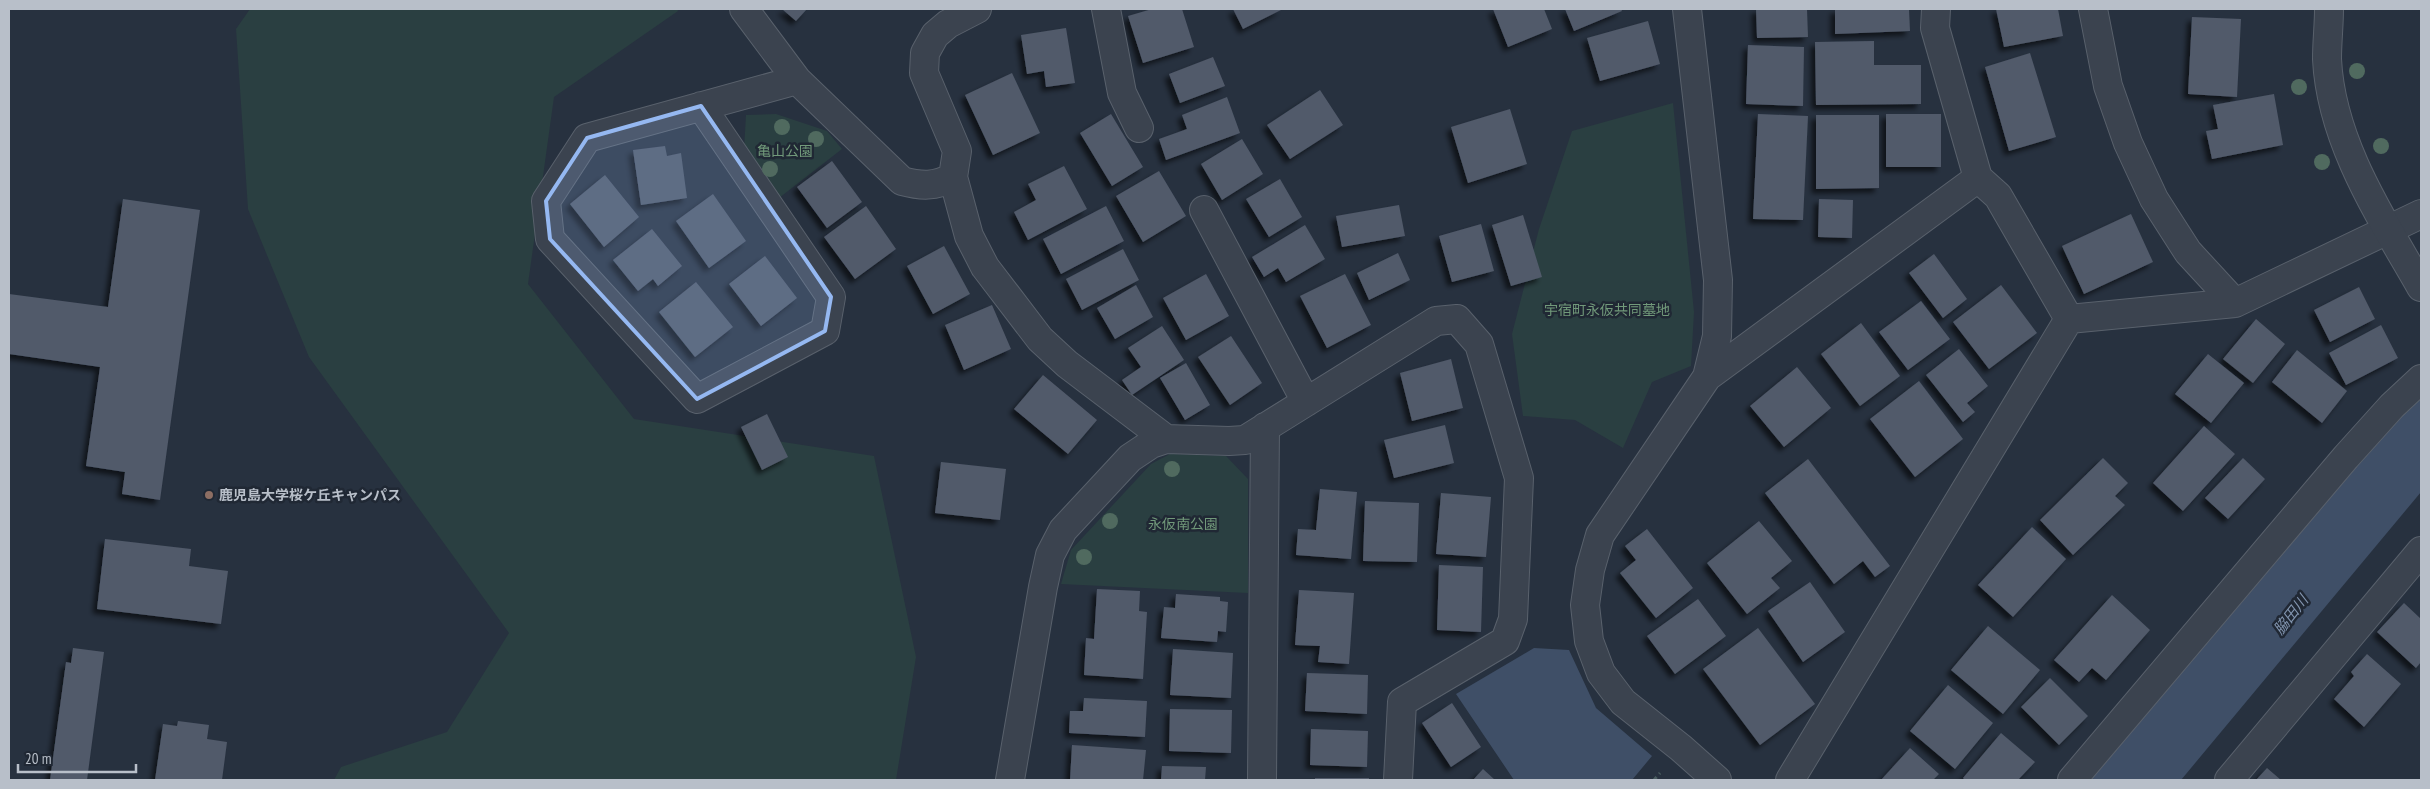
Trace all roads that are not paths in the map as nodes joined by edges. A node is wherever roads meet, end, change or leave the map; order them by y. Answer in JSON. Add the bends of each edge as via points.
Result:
{"nodes":[{"id":1,"x":744,"y":9,"type":"edge"},
{"id":2,"x":977,"y":9,"type":"edge"},
{"id":3,"x":1106,"y":9,"type":"edge"},
{"id":4,"x":1687,"y":9,"type":"edge"},
{"id":5,"x":1936,"y":9,"type":"edge"},
{"id":6,"x":2093,"y":9,"type":"edge"},
{"id":7,"x":2329,"y":9,"type":"edge"},
{"id":8,"x":797,"y":80,"type":"junction"},
{"id":9,"x":702,"y":106,"type":"junction"},
{"id":10,"x":1139,"y":128,"type":"dead end"},
{"id":11,"x":953,"y":177,"type":"junction"},
{"id":12,"x":1978,"y":178,"type":"junction"},
{"id":13,"x":1204,"y":210,"type":"dead end"},
{"id":14,"x":2421,"y":214,"type":"edge"},
{"id":15,"x":2388,"y":230,"type":"junction"},
{"id":16,"x":2421,"y":287,"type":"edge"},
{"id":17,"x":2235,"y":303,"type":"junction"},
{"id":18,"x":2069,"y":319,"type":"junction"},
{"id":19,"x":1707,"y":377,"type":"junction"},
{"id":20,"x":2421,"y":379,"type":"edge"},
{"id":21,"x":1306,"y":402,"type":"junction"},
{"id":22,"x":1265,"y":427,"type":"junction"},
{"id":23,"x":1166,"y":439,"type":"junction"},
{"id":24,"x":2421,"y":551,"type":"edge"},
{"id":25,"x":1010,"y":780,"type":"edge"},
{"id":26,"x":1262,"y":780,"type":"edge"},
{"id":27,"x":1398,"y":780,"type":"edge"},
{"id":28,"x":1717,"y":780,"type":"edge"},
{"id":29,"x":1790,"y":780,"type":"edge"},
{"id":30,"x":2072,"y":780,"type":"edge"},
{"id":31,"x":2229,"y":780,"type":"edge"}],
"edges":[{"from":1,"to":8,"type":"street"},
{"from":2,"to":11,"type":"street","via":[[948,24],[935,35],[925,53],[924,73],[957,151]]},
{"from":3,"to":10,"type":"street","via":[[1122,93]]},
{"from":4,"to":19,"type":"street","via":[[1718,280],[1717,336]]},
{"from":5,"to":12,"type":"street","via":[[1935,28]]},
{"from":6,"to":17,"type":"street","via":[[2108,86],[2128,143],[2154,199],[2188,252]]},
{"from":7,"to":15,"type":"street","via":[[2327,59],[2344,142]]},
{"from":8,"to":9,"type":"street"},
{"from":8,"to":11,"type":"street","via":[[902,181],[920,186],[940,184]]},
{"from":9,"to":9,"type":"street","via":[[586,138],[546,201],[550,239],[697,399],[825,331],[831,297]]},
{"from":11,"to":23,"type":"street","via":[[969,236],[986,267],[1040,339],[1067,364]]},
{"from":12,"to":18,"type":"street","via":[[1998,196]]},
{"from":12,"to":19,"type":"street"},
{"from":13,"to":21,"type":"street"},
{"from":14,"to":15,"type":"street"},
{"from":15,"to":16,"type":"street"},
{"from":15,"to":17,"type":"street"},
{"from":17,"to":18,"type":"street"},
{"from":18,"to":29,"type":"street"},
{"from":19,"to":28,"type":"street","via":[[1600,536],[1590,570],[1585,605],[1589,641],[1601,673],[1623,702]]},
{"from":20,"to":30,"type":"street","via":[[2346,457]]},
{"from":21,"to":22,"type":"street"},
{"from":21,"to":27,"type":"street","via":[[1436,321],[1457,318],[1479,344],[1519,478],[1513,619],[1505,641],[1402,702]]},
{"from":22,"to":23,"type":"street","via":[[1245,440]]},
{"from":22,"to":26,"type":"street"},
{"from":23,"to":25,"type":"street","via":[[1151,444],[1130,458],[1063,530],[1050,555]]},
{"from":24,"to":31,"type":"street"}]}
